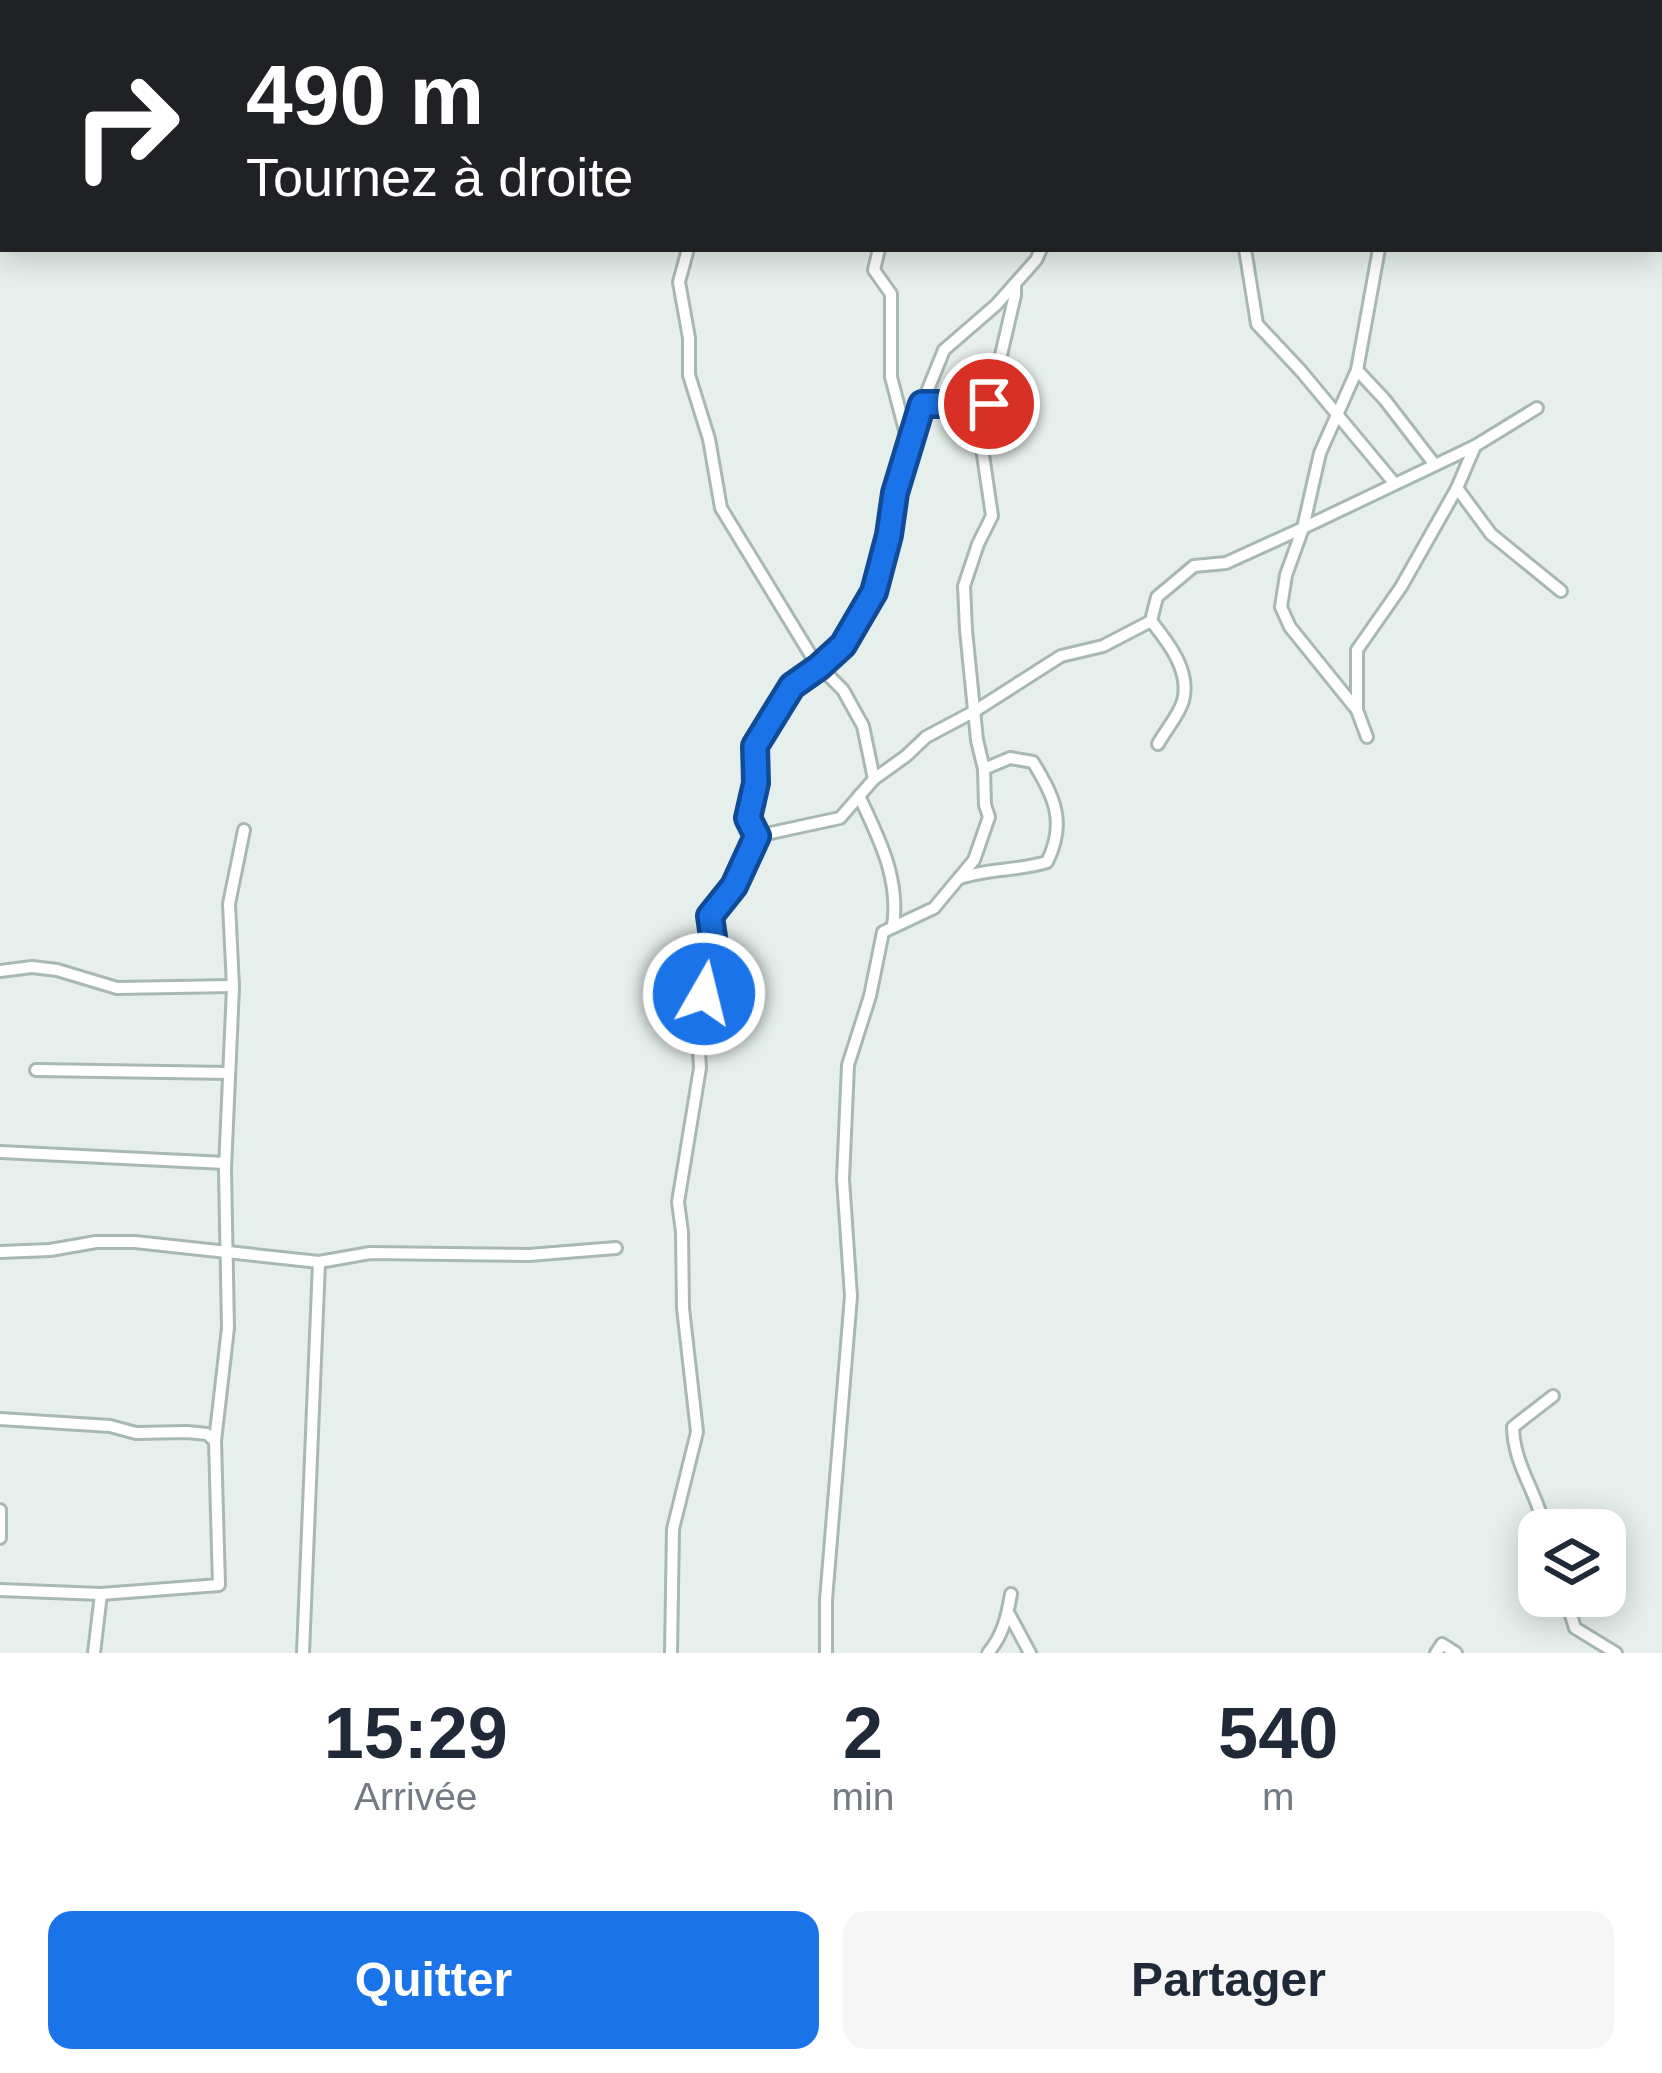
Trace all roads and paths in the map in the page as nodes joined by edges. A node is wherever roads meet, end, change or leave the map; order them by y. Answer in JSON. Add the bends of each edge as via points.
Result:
{"nodes":[{"id":1,"x":687,"y":252,"type":"edge"},
{"id":2,"x":878,"y":252,"type":"edge"},
{"id":3,"x":1040,"y":252,"type":"edge"},
{"id":4,"x":1245,"y":252,"type":"edge"},
{"id":5,"x":1377,"y":252,"type":"edge"},
{"id":6,"x":1015,"y":284,"type":"junction"},
{"id":7,"x":1357,"y":370,"type":"junction"},
{"id":8,"x":922,"y":404,"type":"junction"},
{"id":9,"x":989,"y":404,"type":"junction"},
{"id":10,"x":1537,"y":408,"type":"dead end"},
{"id":11,"x":1337,"y":414,"type":"junction"},
{"id":12,"x":909,"y":446,"type":"junction"},
{"id":13,"x":1475,"y":446,"type":"junction"},
{"id":14,"x":1436,"y":465,"type":"junction"},
{"id":15,"x":1396,"y":484,"type":"junction"},
{"id":16,"x":1457,"y":488,"type":"junction"},
{"id":17,"x":1303,"y":528,"type":"junction"},
{"id":18,"x":1561,"y":591,"type":"dead end"},
{"id":19,"x":1151,"y":621,"type":"junction"},
{"id":20,"x":819,"y":667,"type":"junction"},
{"id":21,"x":1357,"y":710,"type":"junction"},
{"id":22,"x":975,"y":712,"type":"junction"},
{"id":23,"x":1367,"y":737,"type":"dead end"},
{"id":24,"x":1158,"y":744,"type":"dead end"},
{"id":25,"x":983,"y":769,"type":"junction"},
{"id":26,"x":874,"y":779,"type":"junction"},
{"id":27,"x":859,"y":796,"type":"junction"},
{"id":28,"x":244,"y":830,"type":"dead end"},
{"id":29,"x":757,"y":836,"type":"junction"},
{"id":30,"x":957,"y":879,"type":"junction"},
{"id":31,"x":893,"y":926,"type":"junction"},
{"id":32,"x":0,"y":971,"type":"edge"},
{"id":33,"x":233,"y":986,"type":"junction"},
{"id":34,"x":36,"y":1070,"type":"dead end"},
{"id":35,"x":229,"y":1073,"type":"junction"},
{"id":36,"x":0,"y":1152,"type":"edge"},
{"id":37,"x":225,"y":1163,"type":"junction"},
{"id":38,"x":616,"y":1248,"type":"dead end"},
{"id":39,"x":226,"y":1251,"type":"junction"},
{"id":40,"x":0,"y":1252,"type":"edge"},
{"id":41,"x":320,"y":1262,"type":"junction"},
{"id":42,"x":1553,"y":1396,"type":"dead end"},
{"id":43,"x":0,"y":1419,"type":"edge"},
{"id":44,"x":215,"y":1441,"type":"junction"},
{"id":45,"x":1540,"y":1509,"type":"edge"},
{"id":46,"x":0,"y":1510,"type":"edge"},
{"id":47,"x":0,"y":1538,"type":"edge"},
{"id":48,"x":0,"y":1573,"type":"edge"},
{"id":49,"x":0,"y":1590,"type":"edge"},
{"id":50,"x":101,"y":1594,"type":"junction"},
{"id":51,"x":1011,"y":1594,"type":"dead end"},
{"id":52,"x":1008,"y":1612,"type":"junction"},
{"id":53,"x":1572,"y":1617,"type":"edge"},
{"id":54,"x":94,"y":1653,"type":"edge"},
{"id":55,"x":303,"y":1653,"type":"edge"},
{"id":56,"x":671,"y":1653,"type":"edge"},
{"id":57,"x":826,"y":1653,"type":"edge"},
{"id":58,"x":988,"y":1653,"type":"edge"},
{"id":59,"x":1030,"y":1653,"type":"edge"},
{"id":60,"x":1436,"y":1653,"type":"edge"},
{"id":61,"x":1456,"y":1653,"type":"edge"},
{"id":62,"x":1616,"y":1653,"type":"edge"}],
"edges":[{"from":1,"to":20,"type":"street","via":[[679,282],[689,375],[721,508]]},
{"from":2,"to":12,"type":"street","via":[[874,270],[891,294],[892,377]]},
{"from":3,"to":6,"type":"street"},
{"from":4,"to":11,"type":"street","via":[[1257,324]]},
{"from":5,"to":7,"type":"street"},
{"from":6,"to":8,"type":"street","via":[[944,350]]},
{"from":6,"to":9,"type":"street"},
{"from":7,"to":11,"type":"street"},
{"from":7,"to":14,"type":"street"},
{"from":8,"to":9,"type":"street"},
{"from":8,"to":12,"type":"street"},
{"from":9,"to":22,"type":"street","via":[[981,441],[992,516],[964,586]]},
{"from":10,"to":13,"type":"street"},
{"from":11,"to":15,"type":"street"},
{"from":11,"to":17,"type":"street"},
{"from":12,"to":20,"type":"street","via":[[874,592],[843,645]]},
{"from":13,"to":14,"type":"street"},
{"from":13,"to":16,"type":"street"},
{"from":14,"to":15,"type":"street"},
{"from":15,"to":17,"type":"street"},
{"from":16,"to":18,"type":"street","via":[[1491,534]]},
{"from":16,"to":21,"type":"street","via":[[1358,650]]},
{"from":17,"to":19,"type":"street","via":[[1226,563],[1194,566],[1157,597]]},
{"from":17,"to":21,"type":"street","via":[[1281,607]]},
{"from":19,"to":22,"type":"street","via":[[1061,656]]},
{"from":19,"to":24,"type":"street","via":[[1174,649],[1184,699]]},
{"from":20,"to":26,"type":"street","via":[[863,726]]},
{"from":20,"to":29,"type":"street","via":[[792,686],[755,746],[748,818]]},
{"from":21,"to":23,"type":"street"},
{"from":22,"to":25,"type":"street"},
{"from":22,"to":26,"type":"street","via":[[926,737]]},
{"from":25,"to":30,"type":"street","via":[[989,817],[974,860]]},
{"from":25,"to":30,"type":"street","via":[[1010,758],[1033,762],[1055,800],[1055,846],[1047,862],[1027,869]]},
{"from":26,"to":27,"type":"street"},
{"from":27,"to":29,"type":"street","via":[[840,818]]},
{"from":27,"to":31,"type":"street","via":[[886,854],[897,902]]},
{"from":28,"to":33,"type":"street","via":[[230,904]]},
{"from":29,"to":56,"type":"street","via":[[710,916],[717,965],[704,994],[677,1202],[697,1432],[673,1529]]},
{"from":30,"to":31,"type":"street","via":[[934,908]]},
{"from":31,"to":57,"type":"street","via":[[883,932],[848,1065],[843,1179],[851,1297]]},
{"from":32,"to":33,"type":"street","via":[[57,970],[117,988]]},
{"from":33,"to":35,"type":"street"},
{"from":34,"to":35,"type":"street"},
{"from":35,"to":37,"type":"street"},
{"from":36,"to":37,"type":"street"},
{"from":37,"to":39,"type":"street"},
{"from":38,"to":41,"type":"street","via":[[370,1253]]},
{"from":39,"to":40,"type":"street","via":[[96,1242]]},
{"from":39,"to":41,"type":"street"},
{"from":39,"to":44,"type":"street","via":[[228,1328]]},
{"from":41,"to":55,"type":"street"},
{"from":42,"to":45,"type":"street","via":[[1513,1427],[1513,1447]]},
{"from":43,"to":44,"type":"street","via":[[188,1432]]},
{"from":44,"to":50,"type":"street","via":[[219,1585]]},
{"from":46,"to":47,"type":"street"},
{"from":48,"to":49,"type":"street"},
{"from":49,"to":50,"type":"street"},
{"from":50,"to":54,"type":"street"},
{"from":51,"to":52,"type":"street"},
{"from":52,"to":58,"type":"street"},
{"from":52,"to":59,"type":"street"},
{"from":53,"to":62,"type":"street","via":[[1575,1628]]},
{"from":60,"to":61,"type":"street","via":[[1442,1645]]}]}
